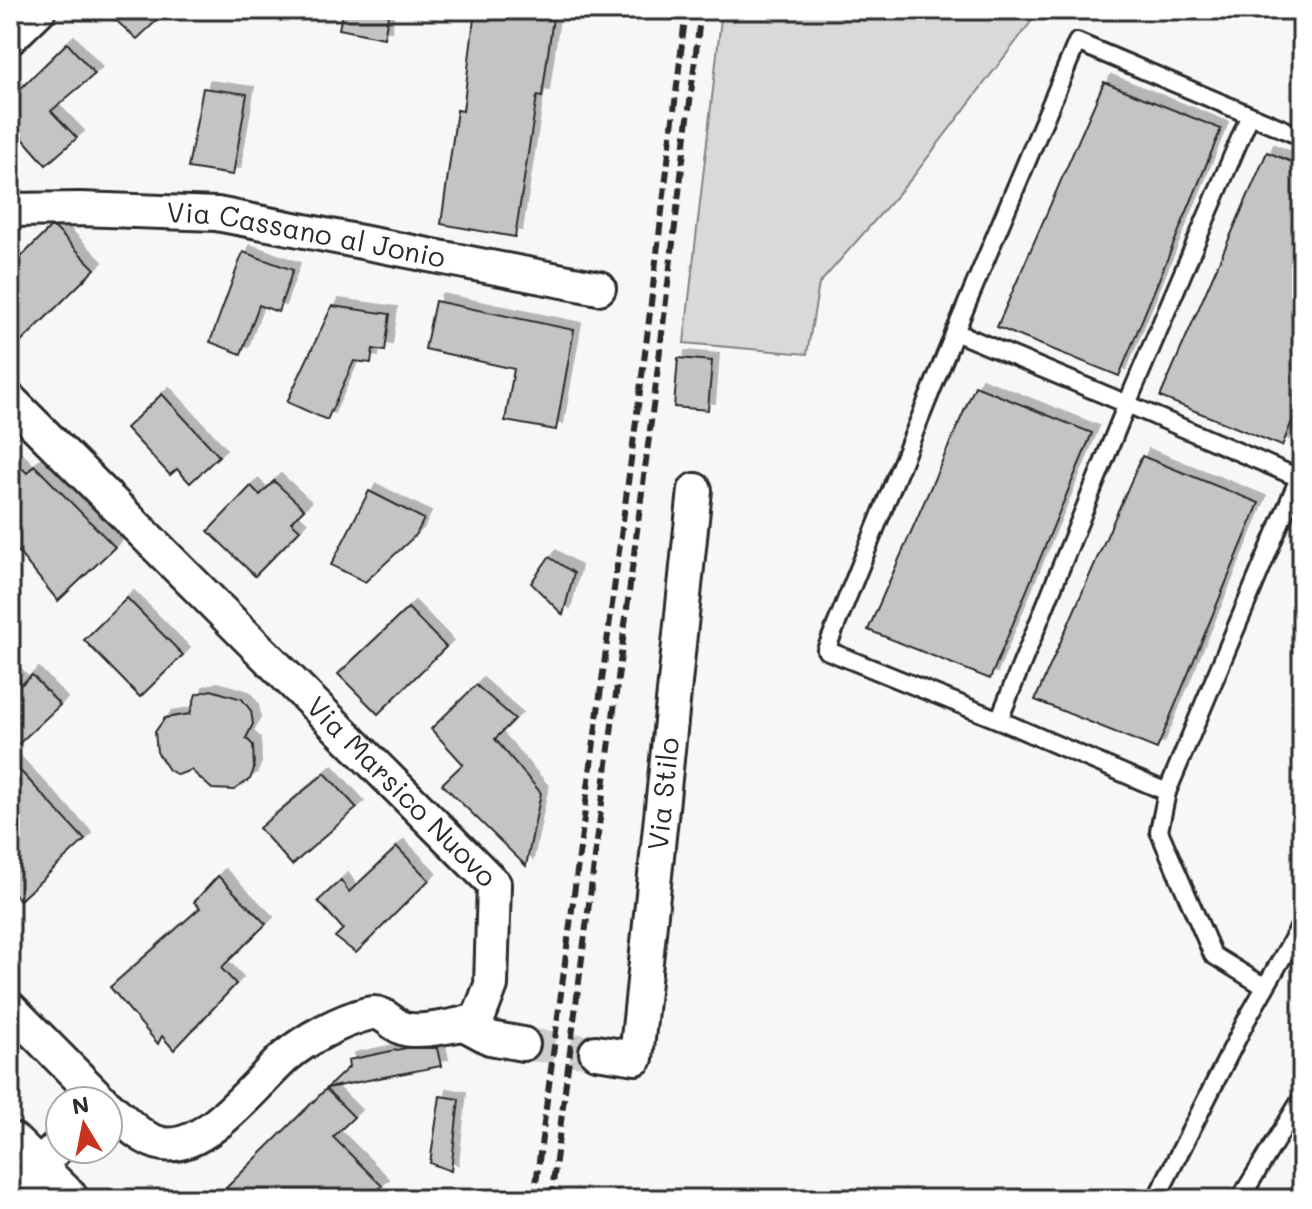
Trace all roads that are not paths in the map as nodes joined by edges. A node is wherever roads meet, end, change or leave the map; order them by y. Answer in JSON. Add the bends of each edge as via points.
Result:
{"nodes":[{"id":1,"x":39,"y":10,"type":"edge"},
{"id":2,"x":10,"y":38,"type":"edge"},
{"id":3,"x":1250,"y":115,"type":"junction"},
{"id":4,"x":1302,"y":137,"type":"edge"},
{"id":5,"x":10,"y":210,"type":"edge"},
{"id":6,"x":599,"y":288,"type":"dead end"},
{"id":7,"x":955,"y":332,"type":"junction"},
{"id":8,"x":10,"y":400,"type":"edge"},
{"id":9,"x":1127,"y":404,"type":"junction"},
{"id":10,"x":1301,"y":477,"type":"edge"},
{"id":11,"x":695,"y":490,"type":"dead end"},
{"id":12,"x":999,"y":720,"type":"junction"},
{"id":13,"x":1167,"y":792,"type":"junction"},
{"id":14,"x":1302,"y":923,"type":"edge"},
{"id":15,"x":1265,"y":987,"type":"junction"},
{"id":16,"x":10,"y":1008,"type":"edge"},
{"id":17,"x":464,"y":1024,"type":"junction"},
{"id":18,"x":523,"y":1044,"type":"tunnel mouth"},
{"id":19,"x":596,"y":1052,"type":"tunnel mouth"},
{"id":20,"x":86,"y":1085,"type":"edge"},
{"id":21,"x":1302,"y":1098,"type":"edge"},
{"id":22,"x":124,"y":1119,"type":"edge"},
{"id":23,"x":25,"y":1171,"type":"edge"},
{"id":24,"x":65,"y":1199,"type":"edge"},
{"id":25,"x":1156,"y":1199,"type":"edge"},
{"id":26,"x":1240,"y":1199,"type":"edge"}],
"edges":[{"from":1,"to":2,"type":"street"},
{"from":3,"to":4,"type":"lane"},
{"from":3,"to":7,"type":"lane","via":[[1077,42]]},
{"from":3,"to":9,"type":"lane"},
{"from":5,"to":6,"type":"street","name":"Via Cassano al Jonio","via":[[217,214]]},
{"from":7,"to":9,"type":"lane"},
{"from":7,"to":12,"type":"lane","via":[[826,650]]},
{"from":8,"to":17,"type":"street","name":"Via Marsico Nuovo","via":[[494,884],[489,994],[481,1016]]},
{"from":9,"to":10,"type":"lane"},
{"from":9,"to":12,"type":"lane"},
{"from":10,"to":13,"type":"lane"},
{"from":11,"to":19,"type":"street","name":"Via Stilo","via":[[636,1058]]},
{"from":12,"to":13,"type":"lane"},
{"from":13,"to":15,"type":"lane","via":[[1159,831],[1213,955]]},
{"from":14,"to":15,"type":"lane"},
{"from":15,"to":25,"type":"lane"},
{"from":16,"to":20,"type":"street"},
{"from":17,"to":18,"type":"street","via":[[490,1038]]},
{"from":17,"to":22,"type":"street","via":[[408,1030],[379,1014],[357,1018],[287,1055],[231,1110],[182,1143],[147,1138]]},
{"from":21,"to":26,"type":"lane"},
{"from":23,"to":24,"type":"main road"}]}
